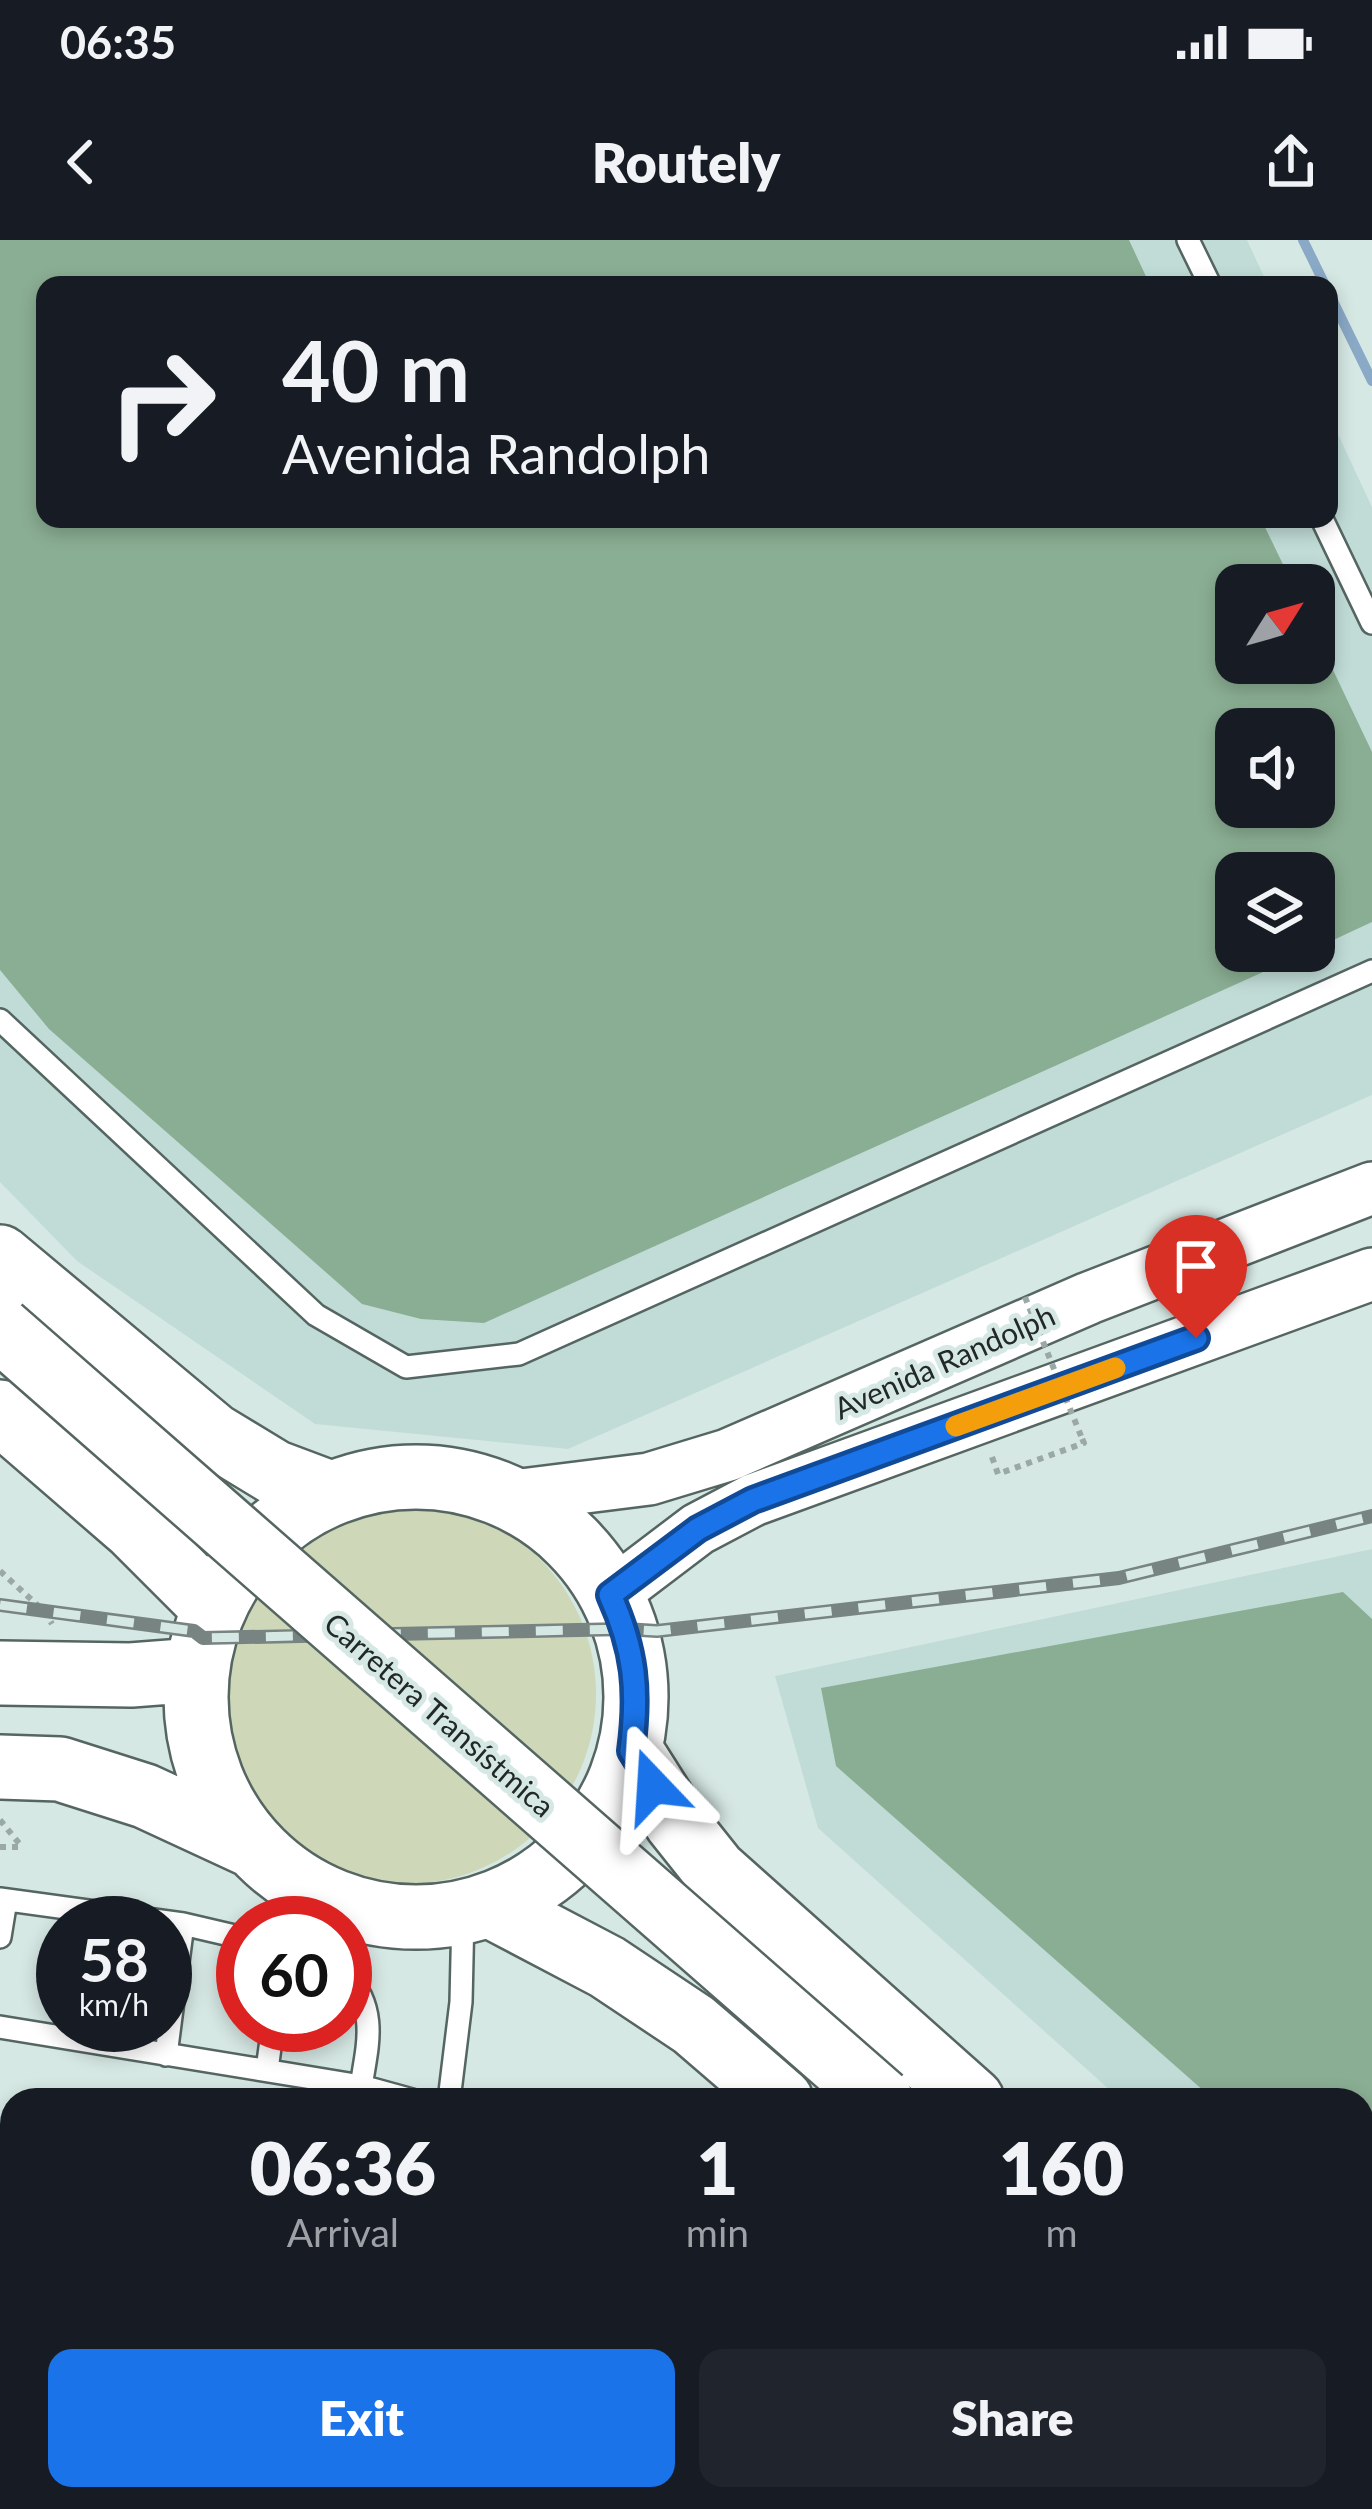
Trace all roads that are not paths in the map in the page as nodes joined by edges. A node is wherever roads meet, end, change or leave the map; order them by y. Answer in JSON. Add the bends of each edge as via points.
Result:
{"nodes":[{"id":1,"x":1188,"y":240,"type":"edge"},
{"id":2,"x":1206,"y":276,"type":"edge"},
{"id":3,"x":1326,"y":528,"type":"edge"},
{"id":4,"x":1372,"y":623,"type":"edge"},
{"id":5,"x":1372,"y":971,"type":"edge"},
{"id":6,"x":0,"y":1020,"type":"edge"},
{"id":7,"x":1372,"y":1188,"type":"edge"},
{"id":8,"x":0,"y":1257,"type":"edge"},
{"id":9,"x":1372,"y":1274,"type":"edge"},
{"id":10,"x":0,"y":1329,"type":"edge"},
{"id":11,"x":0,"y":1412,"type":"edge"},
{"id":12,"x":330,"y":1493,"type":"junction"},
{"id":13,"x":506,"y":1496,"type":"junction"},
{"id":14,"x":610,"y":1595,"type":"junction"},
{"id":15,"x":214,"y":1607,"type":"junction"},
{"id":16,"x":196,"y":1670,"type":"junction"},
{"id":17,"x":0,"y":1673,"type":"edge"},
{"id":18,"x":631,"y":1751,"type":"junction"},
{"id":19,"x":0,"y":1766,"type":"edge"},
{"id":20,"x":253,"y":1846,"type":"junction"},
{"id":21,"x":3,"y":1899,"type":"edge"},
{"id":22,"x":36,"y":1905,"type":"edge"},
{"id":23,"x":476,"y":1910,"type":"junction"},
{"id":24,"x":0,"y":1936,"type":"edge"},
{"id":25,"x":876,"y":2015,"type":"junction"},
{"id":26,"x":0,"y":2027,"type":"edge"},
{"id":27,"x":36,"y":2030,"type":"edge"},
{"id":28,"x":155,"y":2052,"type":"edge"},
{"id":29,"x":166,"y":2052,"type":"edge"},
{"id":30,"x":269,"y":2052,"type":"edge"},
{"id":31,"x":366,"y":2052,"type":"edge"},
{"id":32,"x":166,"y":2055,"type":"junction"},
{"id":33,"x":267,"y":2070,"type":"junction"},
{"id":34,"x":361,"y":2086,"type":"junction"},
{"id":35,"x":368,"y":2088,"type":"edge"},
{"id":36,"x":450,"y":2088,"type":"edge"},
{"id":37,"x":767,"y":2088,"type":"edge"},
{"id":38,"x":771,"y":2088,"type":"edge"},
{"id":39,"x":867,"y":2088,"type":"edge"},
{"id":40,"x":958,"y":2088,"type":"edge"}],
"edges":[{"from":1,"to":2,"type":"lane"},
{"from":3,"to":4,"type":"lane"},
{"from":5,"to":6,"type":"lane","via":[[519,1354],[406,1367],[316,1315]]},
{"from":7,"to":13,"type":"street","name":"Avenida Randolph","via":[[1089,1298],[728,1455],[649,1479]]},
{"from":8,"to":12,"type":"main road","via":[[213,1435],[274,1472]]},
{"from":9,"to":14,"type":"street","name":"Avenida Randolph","via":[[753,1500],[698,1529]]},
{"from":10,"to":39,"type":"main road","name":"Carretera Transístmica","bridge":true},
{"from":11,"to":15,"type":"main road"},
{"from":12,"to":13,"type":"main road","via":[[418,1476]]},
{"from":12,"to":15,"type":"main road","via":[[261,1539]]},
{"from":13,"to":14,"type":"main road","via":[[584,1555]]},
{"from":14,"to":18,"type":"main road","via":[[634,1669]]},
{"from":15,"to":16,"type":"main road"},
{"from":16,"to":17,"type":"main road"},
{"from":16,"to":20,"type":"main road","via":[[206,1764]]},
{"from":18,"to":23,"type":"main road","via":[[587,1838],[552,1873]]},
{"from":18,"to":25,"type":"main road","via":[[715,1871]]},
{"from":19,"to":20,"type":"main road","via":[[60,1769],[145,1796]]},
{"from":20,"to":23,"type":"main road","via":[[297,1883],[349,1908],[406,1918]]},
{"from":21,"to":22,"type":"lane"},
{"from":21,"to":24,"type":"lane"},
{"from":23,"to":36,"type":"lane"},
{"from":23,"to":37,"type":"main road","via":[[607,1967],[694,2025]]},
{"from":25,"to":38,"type":"main road","via":[[827,1996],[799,2007],[765,2042]]},
{"from":25,"to":40,"type":"main road"},
{"from":26,"to":27,"type":"lane"},
{"from":28,"to":32,"type":"lane"},
{"from":29,"to":32,"type":"lane"},
{"from":30,"to":33,"type":"lane"},
{"from":31,"to":34,"type":"lane"},
{"from":32,"to":33,"type":"lane"},
{"from":33,"to":34,"type":"lane"},
{"from":34,"to":35,"type":"lane"}]}
